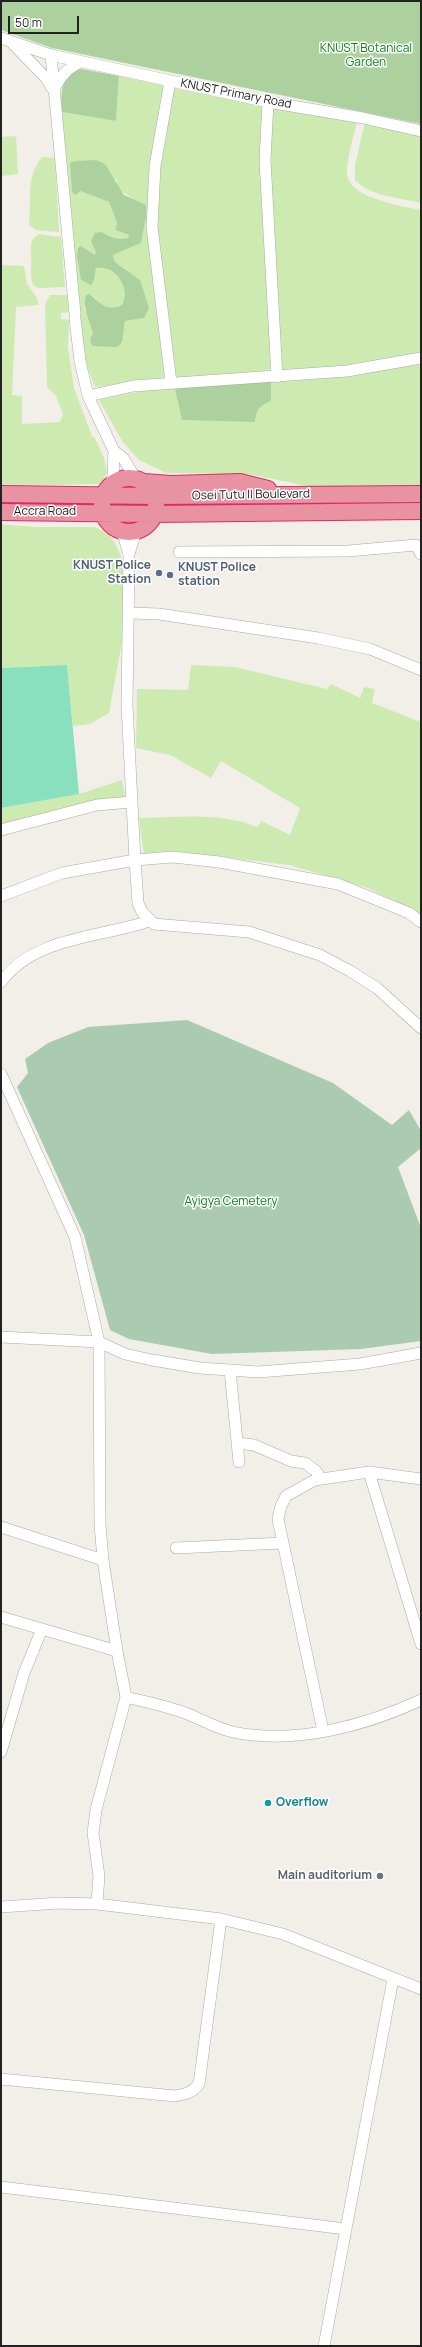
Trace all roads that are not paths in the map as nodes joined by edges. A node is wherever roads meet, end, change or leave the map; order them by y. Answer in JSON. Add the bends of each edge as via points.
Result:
{"nodes":[{"id":1,"x":6,"y":40,"type":"edge"},
{"id":2,"x":51,"y":55,"type":"junction"},
{"id":3,"x":81,"y":62,"type":"junction"},
{"id":4,"x":170,"y":81,"type":"junction"},
{"id":5,"x":54,"y":90,"type":"junction"},
{"id":6,"x":268,"y":102,"type":"junction"},
{"id":7,"x":421,"y":131,"type":"edge"},
{"id":8,"x":421,"y":358,"type":"edge"},
{"id":9,"x":277,"y":377,"type":"junction"},
{"id":10,"x":171,"y":382,"type":"junction"},
{"id":11,"x":88,"y":396,"type":"junction"},
{"id":12,"x":114,"y":450,"type":"junction"},
{"id":13,"x":140,"y":481,"type":"junction"},
{"id":14,"x":107,"y":490,"type":"junction"},
{"id":15,"x":1,"y":494,"type":"edge"},
{"id":16,"x":80,"y":494,"type":"joint"},
{"id":17,"x":293,"y":494,"type":"junction"},
{"id":18,"x":421,"y":494,"type":"edge"},
{"id":19,"x":155,"y":496,"type":"junction"},
{"id":20,"x":421,"y":511,"type":"edge"},
{"id":21,"x":1,"y":512,"type":"edge"},
{"id":22,"x":155,"y":514,"type":"junction"},
{"id":23,"x":1,"y":517,"type":"edge"},
{"id":24,"x":105,"y":520,"type":"junction"},
{"id":25,"x":136,"y":531,"type":"junction"},
{"id":26,"x":419,"y":545,"type":"edge"},
{"id":27,"x":179,"y":552,"type":"dead end"},
{"id":28,"x":128,"y":555,"type":"junction"},
{"id":29,"x":130,"y":613,"type":"junction"},
{"id":30,"x":421,"y":670,"type":"edge"},
{"id":31,"x":131,"y":802,"type":"junction"},
{"id":32,"x":1,"y":830,"type":"edge"},
{"id":33,"x":135,"y":860,"type":"junction"},
{"id":34,"x":1,"y":896,"type":"edge"},
{"id":35,"x":149,"y":921,"type":"junction"},
{"id":36,"x":421,"y":922,"type":"edge"},
{"id":37,"x":6,"y":970,"type":"edge"},
{"id":38,"x":1,"y":982,"type":"edge"},
{"id":39,"x":421,"y":1028,"type":"edge"},
{"id":40,"x":1,"y":1074,"type":"edge"},
{"id":41,"x":1,"y":1336,"type":"edge"},
{"id":42,"x":99,"y":1342,"type":"junction"},
{"id":43,"x":421,"y":1353,"type":"edge"},
{"id":44,"x":230,"y":1370,"type":"junction"},
{"id":45,"x":237,"y":1443,"type":"junction"},
{"id":46,"x":239,"y":1462,"type":"dead end"},
{"id":47,"x":369,"y":1472,"type":"junction"},
{"id":48,"x":321,"y":1479,"type":"junction"},
{"id":49,"x":421,"y":1479,"type":"edge"},
{"id":50,"x":1,"y":1526,"type":"edge"},
{"id":51,"x":283,"y":1543,"type":"junction"},
{"id":52,"x":176,"y":1548,"type":"dead end"},
{"id":53,"x":103,"y":1560,"type":"junction"},
{"id":54,"x":1,"y":1617,"type":"edge"},
{"id":55,"x":42,"y":1629,"type":"junction"},
{"id":56,"x":421,"y":1644,"type":"edge"},
{"id":57,"x":117,"y":1651,"type":"junction"},
{"id":58,"x":126,"y":1697,"type":"junction"},
{"id":59,"x":421,"y":1700,"type":"edge"},
{"id":60,"x":323,"y":1730,"type":"junction"},
{"id":61,"x":1,"y":1752,"type":"edge"},
{"id":62,"x":97,"y":1904,"type":"junction"},
{"id":63,"x":1,"y":1907,"type":"edge"},
{"id":64,"x":221,"y":1919,"type":"junction"},
{"id":65,"x":393,"y":1980,"type":"junction"},
{"id":66,"x":421,"y":1989,"type":"edge"},
{"id":67,"x":1,"y":2079,"type":"edge"},
{"id":68,"x":1,"y":2187,"type":"edge"},
{"id":69,"x":346,"y":2229,"type":"junction"},
{"id":70,"x":324,"y":2346,"type":"edge"}],
"edges":[{"from":1,"to":2,"type":"street","name":"KNUST Primary Road"},
{"from":1,"to":5,"type":"street","via":[[46,78]]},
{"from":2,"to":3,"type":"street","name":"KNUST Primary Road"},
{"from":2,"to":5,"type":"street"},
{"from":3,"to":4,"type":"street","name":"KNUST Primary Road"},
{"from":3,"to":5,"type":"street","via":[[69,67]]},
{"from":4,"to":6,"type":"street","name":"KNUST Primary Road"},
{"from":4,"to":10,"type":"street","via":[[155,166],[152,228]]},
{"from":5,"to":11,"type":"street","via":[[75,317],[80,361]]},
{"from":6,"to":7,"type":"street","name":"KNUST Primary Road"},
{"from":6,"to":9,"type":"street","via":[[266,160]]},
{"from":8,"to":9,"type":"street","via":[[347,371]]},
{"from":9,"to":10,"type":"street"},
{"from":10,"to":11,"type":"street","via":[[133,386]]},
{"from":11,"to":12,"type":"street"},
{"from":12,"to":13,"type":"street"},
{"from":12,"to":14,"type":"street","via":[[113,476]]},
{"from":13,"to":14,"type":"highway","via":[[122,479]]},
{"from":13,"to":17,"type":"highway","via":[[171,484],[240,482]]},
{"from":13,"to":19,"type":"highway"},
{"from":14,"to":16,"type":"highway","name":"Osei Tutu II Boulevard"},
{"from":14,"to":19,"type":"highway","name":"Osei Tutu II Boulevard"},
{"from":14,"to":24,"type":"highway"},
{"from":15,"to":16,"type":"highway","name":"Accra Road"},
{"from":17,"to":18,"type":"highway","name":"Osei Tutu II Boulevard"},
{"from":17,"to":19,"type":"highway","name":"Osei Tutu II Boulevard"},
{"from":19,"to":22,"type":"highway"},
{"from":20,"to":22,"type":"highway","name":"Osei Tutu II Boulevard"},
{"from":21,"to":24,"type":"highway","name":"Accra Road"},
{"from":22,"to":24,"type":"highway","name":"Osei Tutu II Boulevard"},
{"from":22,"to":25,"type":"highway","via":[[144,528]]},
{"from":23,"to":24,"type":"highway","via":[[32,523]]},
{"from":24,"to":25,"type":"highway"},
{"from":24,"to":28,"type":"street","via":[[124,537]]},
{"from":25,"to":28,"type":"street"},
{"from":26,"to":27,"type":"street","via":[[348,552]]},
{"from":28,"to":29,"type":"street"},
{"from":29,"to":30,"type":"street","via":[[159,614],[318,638],[370,649]]},
{"from":29,"to":31,"type":"street","via":[[127,706]]},
{"from":31,"to":32,"type":"street","via":[[96,805]]},
{"from":31,"to":33,"type":"street"},
{"from":33,"to":34,"type":"street","via":[[62,873]]},
{"from":33,"to":35,"type":"street","via":[[138,903]]},
{"from":33,"to":36,"type":"street","via":[[173,857],[219,862],[338,884],[409,913]]},
{"from":35,"to":37,"type":"street","via":[[64,941]]},
{"from":35,"to":39,"type":"street","via":[[164,926],[208,927],[249,932],[320,956],[377,988]]},
{"from":37,"to":38,"type":"street"},
{"from":40,"to":42,"type":"street","via":[[76,1237]]},
{"from":41,"to":42,"type":"street"},
{"from":42,"to":44,"type":"street","via":[[125,1354],[200,1368]]},
{"from":42,"to":53,"type":"street","via":[[100,1524]]},
{"from":43,"to":44,"type":"street","via":[[360,1364],[258,1372]]},
{"from":44,"to":45,"type":"street"},
{"from":45,"to":46,"type":"street"},
{"from":45,"to":48,"type":"street","via":[[254,1445],[291,1461],[304,1463],[316,1470]]},
{"from":47,"to":48,"type":"street"},
{"from":47,"to":49,"type":"street"},
{"from":47,"to":56,"type":"street"},
{"from":48,"to":51,"type":"street","via":[[286,1496],[280,1506],[278,1519]]},
{"from":50,"to":53,"type":"street"},
{"from":51,"to":52,"type":"street"},
{"from":51,"to":60,"type":"street"},
{"from":53,"to":57,"type":"street"},
{"from":54,"to":55,"type":"street"},
{"from":55,"to":57,"type":"street"},
{"from":55,"to":61,"type":"street","via":[[24,1673]]},
{"from":57,"to":58,"type":"street"},
{"from":58,"to":60,"type":"street","via":[[184,1713],[232,1732],[282,1736]]},
{"from":58,"to":62,"type":"street","via":[[96,1810],[93,1833],[99,1876]]},
{"from":59,"to":60,"type":"street","via":[[389,1714],[345,1728]]},
{"from":62,"to":63,"type":"street","via":[[59,1903]]},
{"from":62,"to":64,"type":"street"},
{"from":64,"to":65,"type":"street","via":[[284,1934]]},
{"from":64,"to":67,"type":"street","via":[[199,2084],[195,2089],[187,2094],[175,2096]]},
{"from":65,"to":66,"type":"street"},
{"from":65,"to":69,"type":"street"},
{"from":68,"to":69,"type":"street"},
{"from":69,"to":70,"type":"street"}]}
